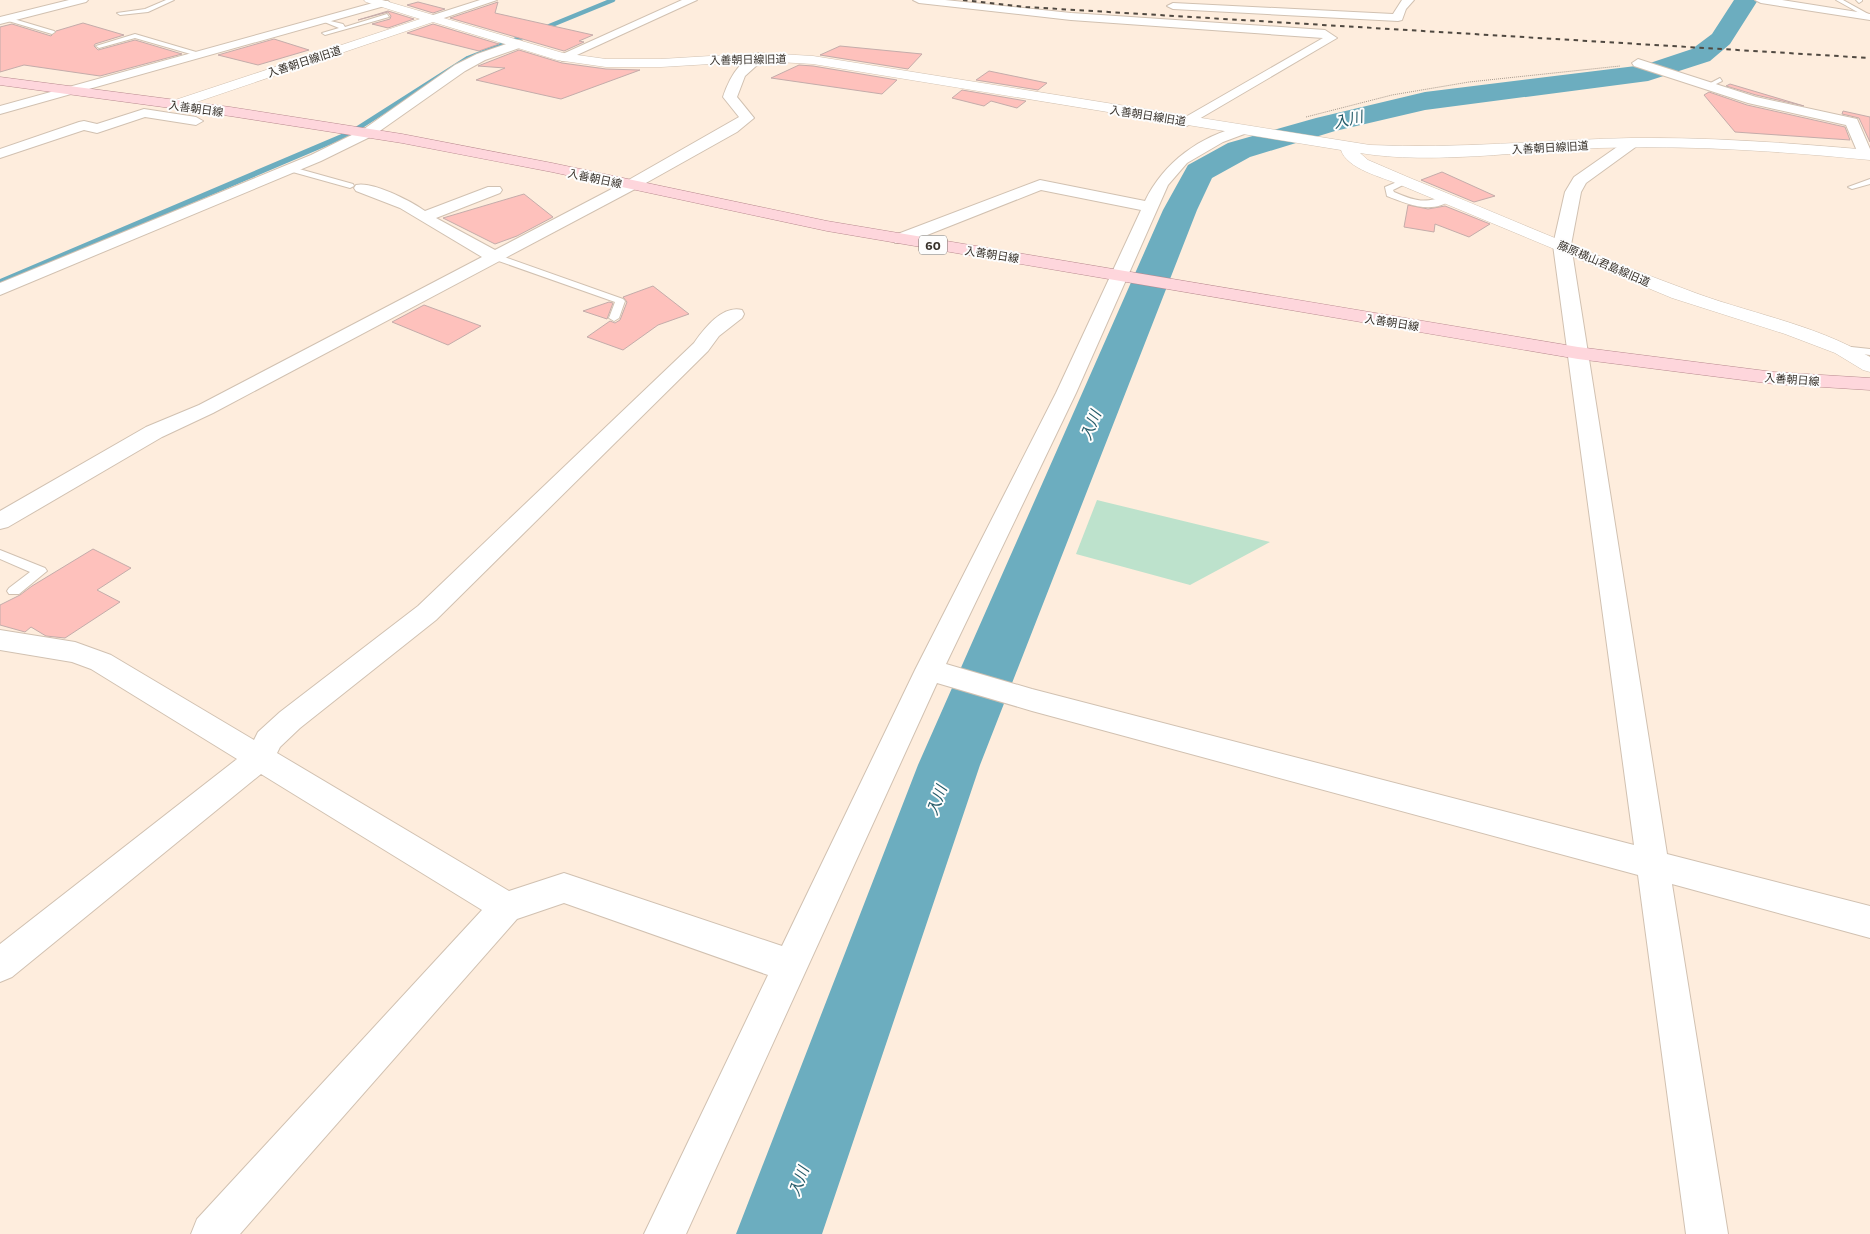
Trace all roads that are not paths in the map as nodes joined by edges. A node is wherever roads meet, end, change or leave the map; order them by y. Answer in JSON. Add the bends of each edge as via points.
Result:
{"nodes":[{"id":1,"x":82,"y":0,"type":"edge"},
{"id":2,"x":172,"y":0,"type":"edge"},
{"id":3,"x":370,"y":0,"type":"edge"},
{"id":4,"x":491,"y":0,"type":"edge"},
{"id":5,"x":691,"y":0,"type":"edge"},
{"id":6,"x":919,"y":0,"type":"edge"},
{"id":7,"x":1408,"y":0,"type":"edge"},
{"id":8,"x":1839,"y":0,"type":"edge"},
{"id":9,"x":1766,"y":1,"type":"edge"},
{"id":10,"x":1166,"y":6,"type":"dead end"},
{"id":11,"x":386,"y":10,"type":"junction"},
{"id":12,"x":120,"y":13,"type":"dead end"},
{"id":13,"x":1870,"y":17,"type":"edge"},
{"id":14,"x":434,"y":18,"type":"junction"},
{"id":15,"x":4,"y":20,"type":"edge"},
{"id":16,"x":324,"y":20,"type":"junction"},
{"id":17,"x":343,"y":29,"type":"junction"},
{"id":18,"x":52,"y":32,"type":"dead end"},
{"id":19,"x":325,"y":34,"type":"dead end"},
{"id":20,"x":518,"y":44,"type":"junction"},
{"id":21,"x":99,"y":46,"type":"dead end"},
{"id":22,"x":201,"y":55,"type":"junction"},
{"id":23,"x":562,"y":57,"type":"junction"},
{"id":24,"x":760,"y":57,"type":"junction"},
{"id":25,"x":1638,"y":63,"type":"road end"},
{"id":26,"x":1720,"y":80,"type":"dead end"},
{"id":27,"x":0,"y":81,"type":"edge"},
{"id":28,"x":1706,"y":87,"type":"junction"},
{"id":29,"x":72,"y":91,"type":"junction"},
{"id":30,"x":174,"y":105,"type":"junction"},
{"id":31,"x":0,"y":110,"type":"edge"},
{"id":32,"x":196,"y":120,"type":"dead end"},
{"id":33,"x":1187,"y":122,"type":"junction"},
{"id":34,"x":1249,"y":131,"type":"junction"},
{"id":35,"x":369,"y":132,"type":"junction"},
{"id":36,"x":1632,"y":143,"type":"junction"},
{"id":37,"x":1349,"y":146,"type":"junction"},
{"id":38,"x":0,"y":154,"type":"edge"},
{"id":39,"x":1868,"y":155,"type":"edge"},
{"id":40,"x":292,"y":169,"type":"junction"},
{"id":41,"x":1870,"y":181,"type":"edge"},
{"id":42,"x":631,"y":185,"type":"junction"},
{"id":43,"x":1852,"y":187,"type":"dead end"},
{"id":44,"x":356,"y":188,"type":"joint"},
{"id":45,"x":494,"y":190,"type":"dead end"},
{"id":46,"x":1151,"y":207,"type":"junction"},
{"id":47,"x":424,"y":217,"type":"junction"},
{"id":48,"x":901,"y":239,"type":"junction"},
{"id":49,"x":1562,"y":245,"type":"junction"},
{"id":50,"x":493,"y":256,"type":"junction"},
{"id":51,"x":1120,"y":276,"type":"junction"},
{"id":52,"x":0,"y":290,"type":"edge"},
{"id":53,"x":735,"y":314,"type":"dead end"},
{"id":54,"x":614,"y":318,"type":"dead end"},
{"id":55,"x":1842,"y":349,"type":"junction"},
{"id":56,"x":1870,"y":352,"type":"edge"},
{"id":57,"x":1578,"y":353,"type":"junction"},
{"id":58,"x":1870,"y":366,"type":"edge"},
{"id":59,"x":1870,"y":384,"type":"edge"},
{"id":60,"x":0,"y":522,"type":"edge"},
{"id":61,"x":0,"y":554,"type":"edge"},
{"id":62,"x":14,"y":591,"type":"dead end"},
{"id":63,"x":0,"y":640,"type":"edge"},
{"id":64,"x":929,"y":670,"type":"junction"},
{"id":65,"x":260,"y":758,"type":"junction"},
{"id":66,"x":1654,"y":865,"type":"junction"},
{"id":67,"x":506,"y":908,"type":"junction"},
{"id":68,"x":1870,"y":922,"type":"edge"},
{"id":69,"x":0,"y":965,"type":"edge"},
{"id":70,"x":791,"y":966,"type":"junction"},
{"id":71,"x":212,"y":1234,"type":"edge"},
{"id":72,"x":665,"y":1234,"type":"edge"},
{"id":73,"x":1708,"y":1234,"type":"edge"}],
"edges":[{"from":1,"to":15,"type":"street"},
{"from":2,"to":12,"type":"lane","via":[[146,11]]},
{"from":3,"to":11,"type":"street","name":"入善朝日線旧道"},
{"from":4,"to":14,"type":"street"},
{"from":5,"to":23,"type":"street"},
{"from":6,"to":33,"type":"street","via":[[1170,24],[1325,34],[1331,38]]},
{"from":7,"to":10,"type":"street","via":[[1398,18]]},
{"from":8,"to":13,"type":"lane"},
{"from":9,"to":13,"type":"street"},
{"from":11,"to":14,"type":"street","name":"入善朝日線旧道"},
{"from":11,"to":16,"type":"street"},
{"from":11,"to":17,"type":"lane"},
{"from":14,"to":20,"type":"street","name":"入善朝日線旧道"},
{"from":14,"to":30,"type":"street","name":"入善朝日線旧道"},
{"from":15,"to":18,"type":"lane"},
{"from":16,"to":17,"type":"lane","via":[[341,25]]},
{"from":16,"to":22,"type":"street"},
{"from":17,"to":19,"type":"lane"},
{"from":20,"to":23,"type":"street","name":"入善朝日線旧道"},
{"from":20,"to":35,"type":"street","via":[[460,68]]},
{"from":21,"to":22,"type":"lane","via":[[135,36]]},
{"from":22,"to":29,"type":"street"},
{"from":23,"to":24,"type":"street","name":"入善朝日線旧道","via":[[661,63]]},
{"from":24,"to":33,"type":"street","name":"入善朝日線旧道","via":[[864,67]]},
{"from":24,"to":42,"type":"street","via":[[740,72],[730,97],[747,118]]},
{"from":25,"to":28,"type":"street"},
{"from":26,"to":28,"type":"lane"},
{"from":27,"to":29,"type":"main road","name":"入善朝日線","number":"60"},
{"from":28,"to":39,"type":"street","via":[[1798,112],[1852,122]]},
{"from":29,"to":30,"type":"main road","name":"入善朝日線","number":"60"},
{"from":29,"to":31,"type":"street"},
{"from":30,"to":35,"type":"main road","name":"入善朝日線","number":"60"},
{"from":32,"to":38,"type":"street","via":[[144,113],[97,130],[84,125]]},
{"from":33,"to":34,"type":"street","name":"入善朝日線旧道"},
{"from":34,"to":37,"type":"street","name":"入善朝日線旧道"},
{"from":34,"to":46,"type":"street","via":[[1218,139],[1182,160],[1161,184]]},
{"from":35,"to":40,"type":"street"},
{"from":35,"to":42,"type":"main road","name":"入善朝日線","number":"60"},
{"from":36,"to":37,"type":"street","name":"入善朝日線旧道","via":[[1432,153]]},
{"from":36,"to":39,"type":"street","name":"入善朝日線旧道","via":[[1789,147]]},
{"from":36,"to":49,"type":"street","via":[[1579,180],[1572,192]]},
{"from":37,"to":49,"type":"street","name":"藤原横山君島線旧道","via":[[1349,152],[1362,163]]},
{"from":40,"to":44,"type":"lane"},
{"from":40,"to":52,"type":"street"},
{"from":41,"to":43,"type":"lane"},
{"from":42,"to":48,"type":"main road","name":"入善朝日線","number":"60","via":[[717,205]]},
{"from":42,"to":50,"type":"street"},
{"from":44,"to":47,"type":"street","via":[[406,205]]},
{"from":45,"to":47,"type":"street"},
{"from":46,"to":48,"type":"street","via":[[1040,185]]},
{"from":46,"to":51,"type":"street"},
{"from":47,"to":50,"type":"street"},
{"from":48,"to":51,"type":"main road","name":"入善朝日線","number":"60"},
{"from":49,"to":55,"type":"street","name":"藤原横山君島線旧道","via":[[1679,294]]},
{"from":49,"to":57,"type":"street"},
{"from":50,"to":54,"type":"lane","via":[[620,301]]},
{"from":50,"to":60,"type":"street","via":[[206,409],[154,432]]},
{"from":51,"to":57,"type":"main road","name":"入善朝日線","number":"60"},
{"from":51,"to":64,"type":"street"},
{"from":53,"to":65,"type":"street","via":[[712,332],[702,347],[427,613],[290,720],[268,740]]},
{"from":55,"to":56,"type":"lane"},
{"from":55,"to":58,"type":"street","name":"藤原横山君島線旧道"},
{"from":57,"to":59,"type":"main road","name":"入善朝日線","number":"60","via":[[1774,378]]},
{"from":57,"to":66,"type":"street"},
{"from":61,"to":62,"type":"lane","via":[[40,571]]},
{"from":63,"to":65,"type":"street","via":[[75,652],[102,662]]},
{"from":64,"to":66,"type":"street"},
{"from":64,"to":70,"type":"street"},
{"from":65,"to":67,"type":"street"},
{"from":65,"to":69,"type":"street"},
{"from":66,"to":68,"type":"street"},
{"from":66,"to":73,"type":"street"},
{"from":67,"to":70,"type":"street","via":[[564,888]]},
{"from":67,"to":71,"type":"street"},
{"from":70,"to":72,"type":"street"}]}
